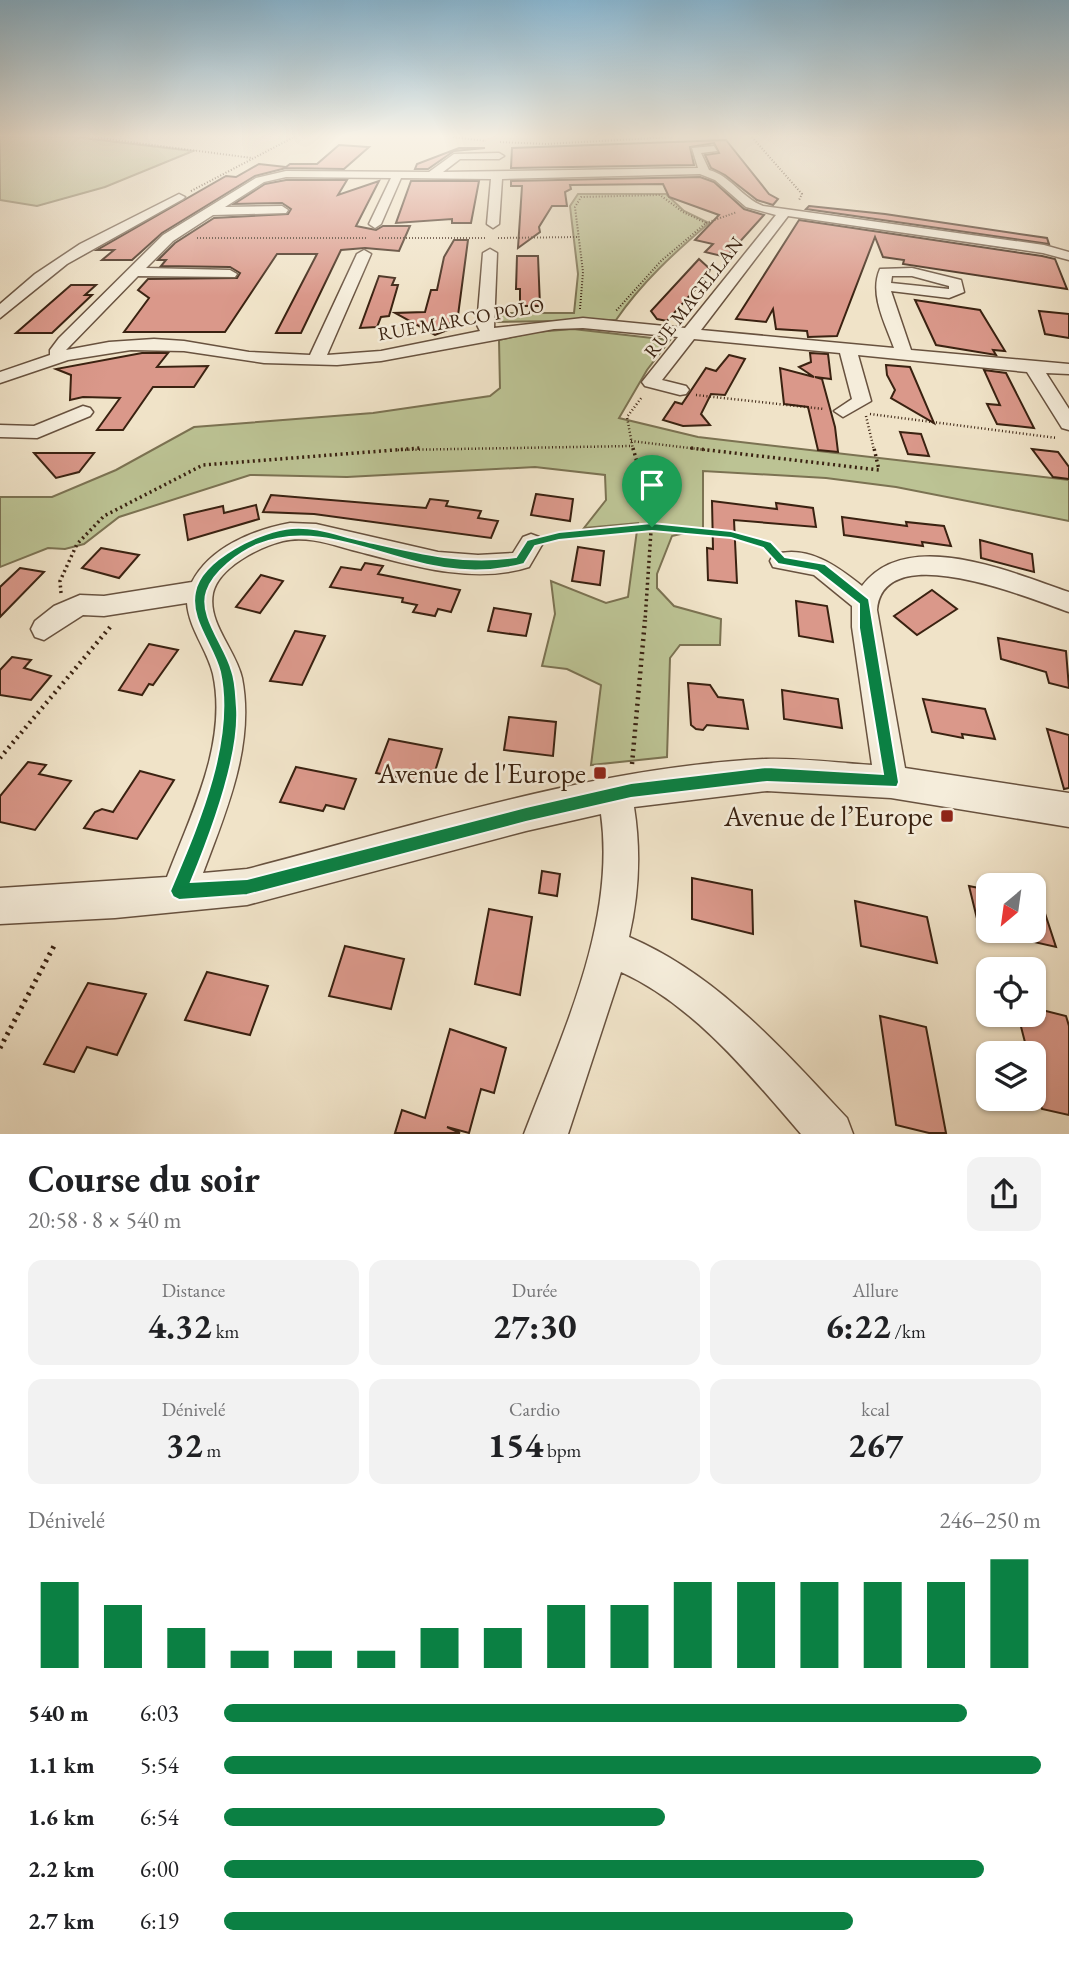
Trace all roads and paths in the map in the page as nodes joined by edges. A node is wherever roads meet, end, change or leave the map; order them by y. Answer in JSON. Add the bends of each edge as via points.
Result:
{"nodes":[{"id":1,"x":193,"y":190,"type":"edge"},
{"id":2,"x":247,"y":190,"type":"edge"},
{"id":3,"x":391,"y":190,"type":"edge"},
{"id":4,"x":496,"y":190,"type":"edge"},
{"id":5,"x":731,"y":190,"type":"edge"},
{"id":6,"x":798,"y":190,"type":"edge"},
{"id":7,"x":180,"y":197,"type":"joint"},
{"id":8,"x":282,"y":210,"type":"dead end"},
{"id":9,"x":210,"y":211,"type":"junction"},
{"id":10,"x":788,"y":214,"type":"junction"},
{"id":11,"x":375,"y":224,"type":"dead end"},
{"id":12,"x":493,"y":224,"type":"dead end"},
{"id":13,"x":490,"y":253,"type":"dead end"},
{"id":14,"x":364,"y":254,"type":"dead end"},
{"id":15,"x":1069,"y":256,"type":"edge"},
{"id":16,"x":135,"y":272,"type":"junction"},
{"id":17,"x":230,"y":274,"type":"dead end"},
{"id":18,"x":882,"y":286,"type":"dead end"},
{"id":19,"x":0,"y":313,"type":"edge"},
{"id":20,"x":579,"y":315,"type":"dead end"},
{"id":21,"x":611,"y":321,"type":"dead end"},
{"id":22,"x":690,"y":332,"type":"junction"},
{"id":23,"x":489,"y":334,"type":"junction"},
{"id":24,"x":847,"y":347,"type":"junction"},
{"id":25,"x":904,"y":353,"type":"junction"},
{"id":26,"x":59,"y":356,"type":"junction"},
{"id":27,"x":317,"y":359,"type":"junction"},
{"id":28,"x":1033,"y":367,"type":"junction"},
{"id":29,"x":1069,"y":369,"type":"edge"},
{"id":30,"x":0,"y":377,"type":"edge"},
{"id":31,"x":651,"y":382,"type":"junction"},
{"id":32,"x":680,"y":390,"type":"joint"},
{"id":33,"x":843,"y":411,"type":"joint"},
{"id":34,"x":83,"y":412,"type":"dead end"},
{"id":35,"x":1068,"y":431,"type":"edge"},
{"id":36,"x":0,"y":432,"type":"edge"},
{"id":37,"x":632,"y":443,"type":"junction"},
{"id":38,"x":652,"y":527,"type":"junction"},
{"id":39,"x":531,"y":543,"type":"joint"},
{"id":40,"x":782,"y":561,"type":"joint"},
{"id":41,"x":201,"y":591,"type":"junction"},
{"id":42,"x":864,"y":602,"type":"junction"},
{"id":43,"x":1069,"y":602,"type":"edge"},
{"id":44,"x":130,"y":603,"type":"junction"},
{"id":45,"x":53,"y":621,"type":"joint"},
{"id":46,"x":0,"y":758,"type":"edge"},
{"id":47,"x":891,"y":782,"type":"junction"},
{"id":48,"x":623,"y":793,"type":"junction"},
{"id":49,"x":1069,"y":811,"type":"edge"},
{"id":50,"x":179,"y":891,"type":"junction"},
{"id":51,"x":0,"y":906,"type":"edge"},
{"id":52,"x":55,"y":944,"type":"dead end"},
{"id":53,"x":608,"y":947,"type":"junction"},
{"id":54,"x":0,"y":1048,"type":"edge"},
{"id":55,"x":545,"y":1133,"type":"edge"},
{"id":56,"x":831,"y":1133,"type":"edge"}],
"edges":[{"from":1,"to":7,"type":"path"},
{"from":2,"to":9,"type":"street"},
{"from":3,"to":11,"type":"street"},
{"from":4,"to":12,"type":"street"},
{"from":5,"to":10,"type":"street","via":[[740,202]]},
{"from":6,"to":10,"type":"path","via":[[802,194]]},
{"from":7,"to":19,"type":"street","via":[[46,270]]},
{"from":8,"to":9,"type":"street"},
{"from":9,"to":16,"type":"street","via":[[168,238]]},
{"from":10,"to":15,"type":"street"},
{"from":10,"to":22,"type":"street","name":"RUE MAGELLAN"},
{"from":13,"to":23,"type":"street","via":[[485,325]]},
{"from":14,"to":27,"type":"street"},
{"from":16,"to":17,"type":"street"},
{"from":16,"to":26,"type":"street","via":[[65,341]]},
{"from":18,"to":25,"type":"street"},
{"from":20,"to":21,"type":"path","via":[[583,272],[575,208],[581,197],[660,195],[706,223],[629,293]]},
{"from":22,"to":23,"type":"street","name":"RUE MARCO POLO","via":[[559,322]]},
{"from":22,"to":24,"type":"street","name":"RUE MARCO POLO"},
{"from":22,"to":31,"type":"street","name":"RUE MAGELLAN"},
{"from":23,"to":27,"type":"street","name":"RUE MARCO POLO","via":[[396,354]]},
{"from":24,"to":25,"type":"street","name":"RUE MARCO POLO"},
{"from":24,"to":33,"type":"street","via":[[862,401]]},
{"from":25,"to":28,"type":"street","name":"RUE MARCO POLO"},
{"from":26,"to":27,"type":"street","name":"RUE MARCO POLO","via":[[153,345],[261,358]]},
{"from":26,"to":30,"type":"street","name":"RUE MARCO POLO"},
{"from":28,"to":29,"type":"street","name":"RUE MARCO POLO"},
{"from":28,"to":35,"type":"street"},
{"from":31,"to":32,"type":"street","name":"RUE MAGELLAN"},
{"from":31,"to":37,"type":"path","via":[[627,418]]},
{"from":32,"to":33,"type":"path"},
{"from":34,"to":36,"type":"street","via":[[37,432]]},
{"from":35,"to":37,"type":"path","via":[[865,414],[879,470]]},
{"from":37,"to":38,"type":"path"},
{"from":37,"to":45,"type":"path","via":[[421,448],[203,464],[104,516],[77,544],[60,581]]},
{"from":38,"to":39,"type":"path"},
{"from":38,"to":40,"type":"path","via":[[731,534],[767,545]]},
{"from":38,"to":48,"type":"path","via":[[631,753]]},
{"from":39,"to":41,"type":"street","via":[[520,561],[486,566],[444,564],[290,531],[234,553]]},
{"from":40,"to":42,"type":"street","via":[[821,567]]},
{"from":41,"to":44,"type":"street"},
{"from":41,"to":50,"type":"street","via":[[201,613],[226,671],[231,710],[227,747],[202,835]]},
{"from":42,"to":43,"type":"street","via":[[894,569],[944,564]]},
{"from":42,"to":47,"type":"street"},
{"from":44,"to":45,"type":"street","via":[[80,605]]},
{"from":44,"to":46,"type":"path"},
{"from":47,"to":48,"type":"street","via":[[767,775]]},
{"from":47,"to":49,"type":"street"},
{"from":48,"to":50,"type":"street","via":[[247,887]]},
{"from":48,"to":53,"type":"street","via":[[624,845]]},
{"from":50,"to":51,"type":"street","via":[[115,900]]},
{"from":52,"to":54,"type":"path"},
{"from":53,"to":55,"type":"street","via":[[597,992]]},
{"from":53,"to":56,"type":"street","via":[[632,955],[678,985],[752,1048]]}]}
